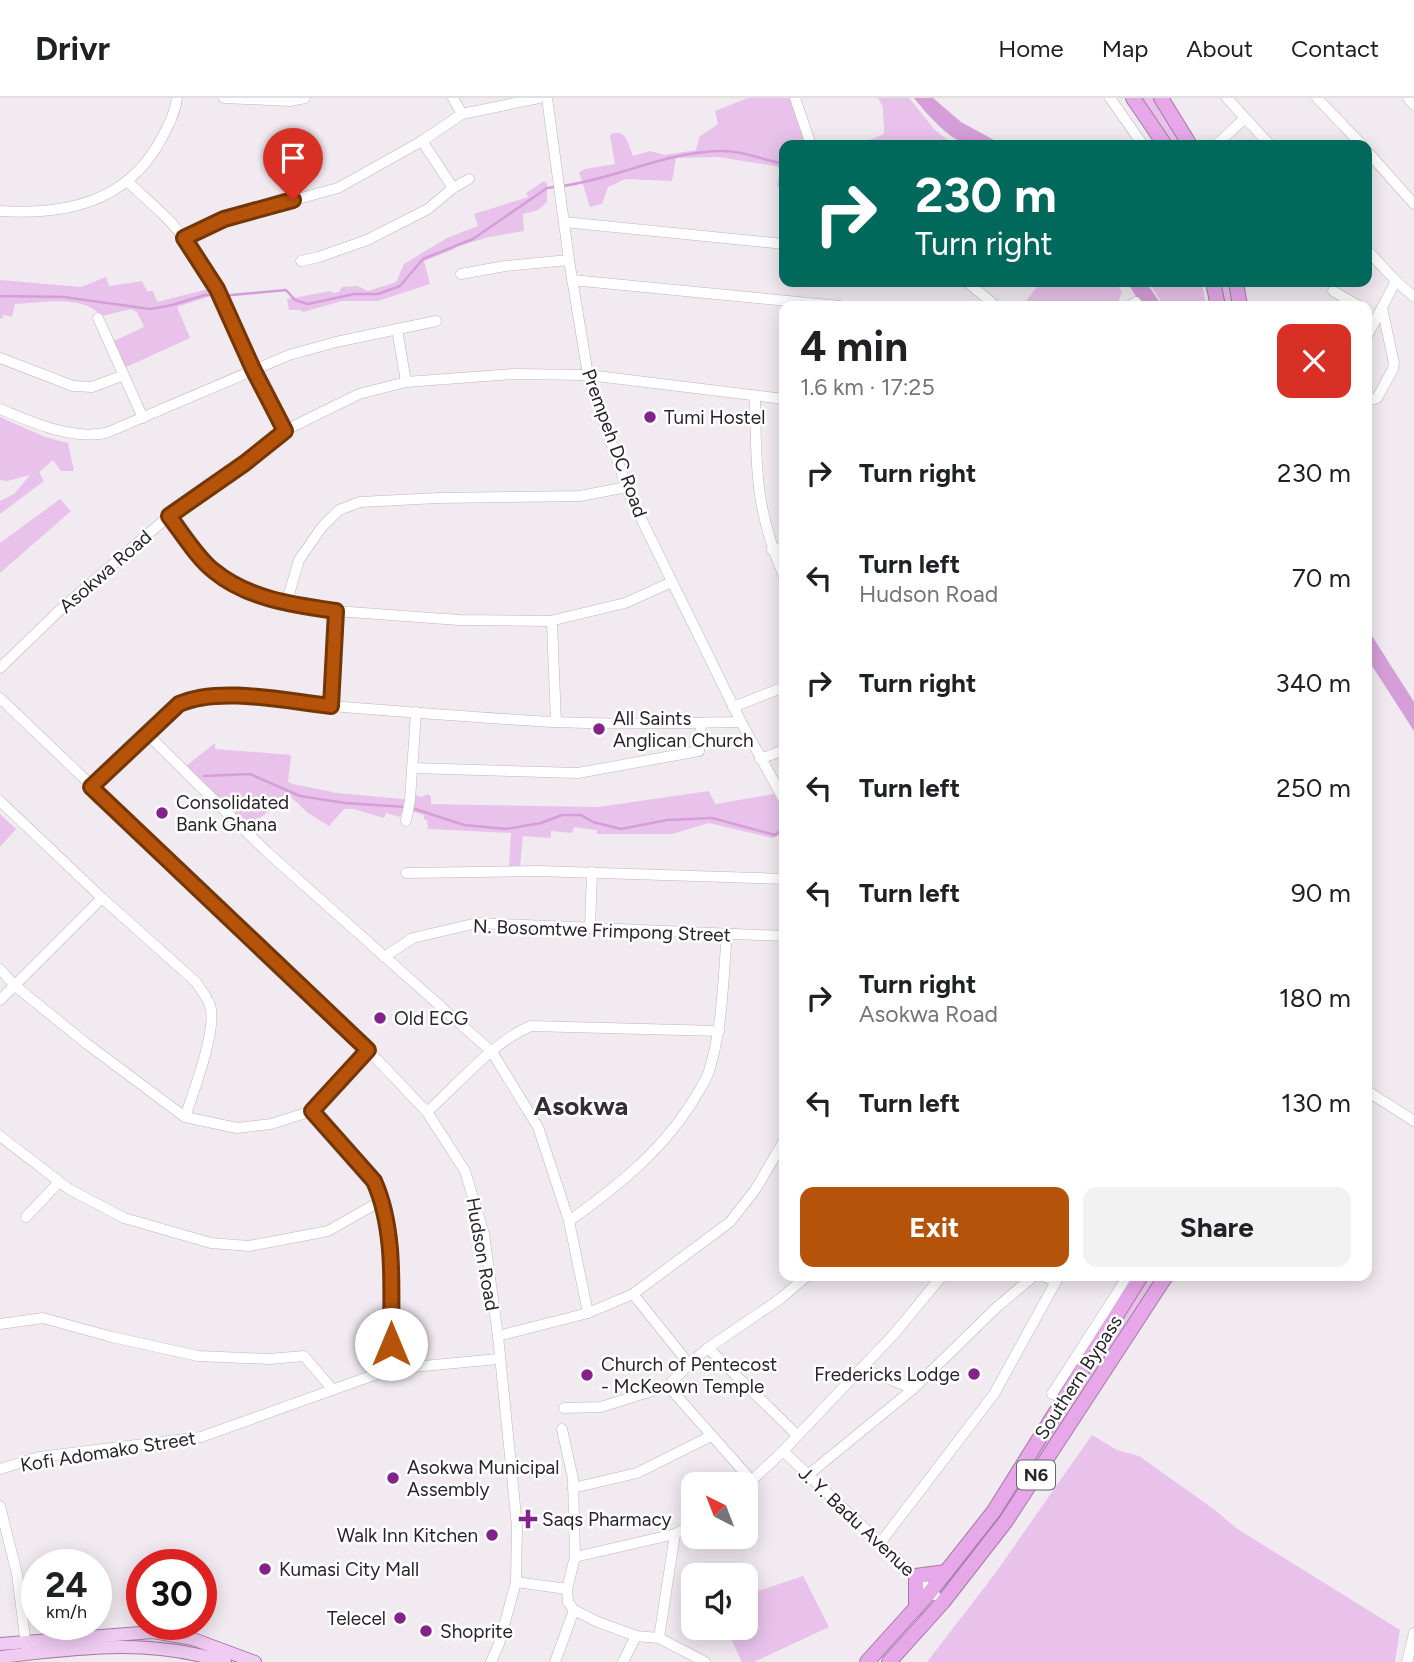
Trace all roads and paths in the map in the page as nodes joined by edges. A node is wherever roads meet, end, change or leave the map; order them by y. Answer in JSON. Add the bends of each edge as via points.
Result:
{"nodes":[{"id":1,"x":177,"y":98,"type":"edge"},
{"id":2,"x":224,"y":98,"type":"edge"},
{"id":3,"x":305,"y":98,"type":"edge"},
{"id":4,"x":453,"y":98,"type":"edge"},
{"id":5,"x":539,"y":98,"type":"edge"},
{"id":6,"x":547,"y":98,"type":"edge"},
{"id":7,"x":795,"y":98,"type":"edge"},
{"id":8,"x":1110,"y":98,"type":"edge"},
{"id":9,"x":1133,"y":98,"type":"edge"},
{"id":10,"x":1161,"y":98,"type":"edge"},
{"id":11,"x":1227,"y":98,"type":"edge"},
{"id":12,"x":1317,"y":98,"type":"edge"},
{"id":13,"x":1408,"y":98,"type":"edge"},
{"id":14,"x":1414,"y":105,"type":"edge"},
{"id":15,"x":462,"y":114,"type":"junction"},
{"id":16,"x":1245,"y":118,"type":"junction"},
{"id":17,"x":809,"y":140,"type":"edge"},
{"id":18,"x":1139,"y":140,"type":"edge"},
{"id":19,"x":1162,"y":140,"type":"edge"},
{"id":20,"x":1187,"y":140,"type":"edge"},
{"id":21,"x":1221,"y":140,"type":"edge"},
{"id":22,"x":1265,"y":140,"type":"edge"},
{"id":23,"x":1357,"y":140,"type":"edge"},
{"id":24,"x":422,"y":141,"type":"junction"},
{"id":25,"x":1372,"y":157,"type":"edge"},
{"id":26,"x":469,"y":179,"type":"dead end"},
{"id":27,"x":128,"y":182,"type":"junction"},
{"id":28,"x":453,"y":188,"type":"junction"},
{"id":29,"x":1414,"y":204,"type":"edge"},
{"id":30,"x":0,"y":211,"type":"edge"},
{"id":31,"x":564,"y":222,"type":"junction"},
{"id":32,"x":184,"y":238,"type":"junction"},
{"id":33,"x":779,"y":244,"type":"edge"},
{"id":34,"x":1372,"y":255,"type":"edge"},
{"id":35,"x":569,"y":260,"type":"junction"},
{"id":36,"x":301,"y":261,"type":"dead end"},
{"id":37,"x":461,"y":274,"type":"dead end"},
{"id":38,"x":572,"y":281,"type":"junction"},
{"id":39,"x":1396,"y":281,"type":"junction"},
{"id":40,"x":973,"y":287,"type":"edge"},
{"id":41,"x":1333,"y":290,"type":"dead end"},
{"id":42,"x":1414,"y":297,"type":"edge"},
{"id":43,"x":786,"y":301,"type":"edge"},
{"id":44,"x":990,"y":301,"type":"edge"},
{"id":45,"x":1351,"y":301,"type":"edge"},
{"id":46,"x":1372,"y":311,"type":"edge"},
{"id":47,"x":1379,"y":312,"type":"junction"},
{"id":48,"x":97,"y":318,"type":"dead end"},
{"id":49,"x":436,"y":321,"type":"dead end"},
{"id":50,"x":1372,"y":326,"type":"edge"},
{"id":51,"x":397,"y":329,"type":"junction"},
{"id":52,"x":0,"y":358,"type":"edge"},
{"id":53,"x":253,"y":369,"type":"junction"},
{"id":54,"x":124,"y":375,"type":"junction"},
{"id":55,"x":588,"y":375,"type":"junction"},
{"id":56,"x":406,"y":382,"type":"junction"},
{"id":57,"x":755,"y":397,"type":"junction"},
{"id":58,"x":779,"y":399,"type":"edge"},
{"id":59,"x":1372,"y":400,"type":"edge"},
{"id":60,"x":0,"y":409,"type":"edge"},
{"id":61,"x":143,"y":418,"type":"junction"},
{"id":62,"x":285,"y":431,"type":"junction"},
{"id":63,"x":627,"y":486,"type":"junction"},
{"id":64,"x":169,"y":516,"type":"junction"},
{"id":65,"x":779,"y":548,"type":"edge"},
{"id":66,"x":772,"y":550,"type":"junction"},
{"id":67,"x":779,"y":565,"type":"edge"},
{"id":68,"x":672,"y":582,"type":"junction"},
{"id":69,"x":286,"y":604,"type":"junction"},
{"id":70,"x":336,"y":611,"type":"junction"},
{"id":71,"x":550,"y":621,"type":"junction"},
{"id":72,"x":0,"y":668,"type":"edge"},
{"id":73,"x":779,"y":689,"type":"edge"},
{"id":74,"x":0,"y":698,"type":"edge"},
{"id":75,"x":331,"y":706,"type":"junction"},
{"id":76,"x":733,"y":707,"type":"junction"},
{"id":77,"x":416,"y":712,"type":"junction"},
{"id":78,"x":556,"y":722,"type":"junction"},
{"id":79,"x":741,"y":722,"type":"junction"},
{"id":80,"x":701,"y":723,"type":"junction"},
{"id":81,"x":146,"y":733,"type":"junction"},
{"id":82,"x":779,"y":752,"type":"edge"},
{"id":83,"x":761,"y":759,"type":"junction"},
{"id":84,"x":412,"y":768,"type":"junction"},
{"id":85,"x":91,"y":787,"type":"junction"},
{"id":86,"x":779,"y":790,"type":"edge"},
{"id":87,"x":0,"y":801,"type":"edge"},
{"id":88,"x":407,"y":816,"type":"dead end"},
{"id":89,"x":592,"y":872,"type":"junction"},
{"id":90,"x":406,"y":873,"type":"dead end"},
{"id":91,"x":779,"y":879,"type":"edge"},
{"id":92,"x":102,"y":898,"type":"junction"},
{"id":93,"x":590,"y":928,"type":"junction"},
{"id":94,"x":727,"y":933,"type":"junction"},
{"id":95,"x":779,"y":936,"type":"edge"},
{"id":96,"x":384,"y":957,"type":"junction"},
{"id":97,"x":0,"y":969,"type":"edge"},
{"id":98,"x":14,"y":985,"type":"junction"},
{"id":99,"x":0,"y":1000,"type":"edge"},
{"id":100,"x":719,"y":1031,"type":"junction"},
{"id":101,"x":368,"y":1050,"type":"junction"},
{"id":102,"x":492,"y":1052,"type":"junction"},
{"id":103,"x":1372,"y":1094,"type":"edge"},
{"id":104,"x":312,"y":1111,"type":"junction"},
{"id":105,"x":427,"y":1112,"type":"junction"},
{"id":106,"x":185,"y":1117,"type":"junction"},
{"id":107,"x":1414,"y":1121,"type":"edge"},
{"id":108,"x":0,"y":1136,"type":"edge"},
{"id":109,"x":779,"y":1149,"type":"edge"},
{"id":110,"x":59,"y":1182,"type":"junction"},
{"id":111,"x":381,"y":1201,"type":"junction"},
{"id":112,"x":26,"y":1217,"type":"dead end"},
{"id":113,"x":569,"y":1221,"type":"junction"},
{"id":114,"x":801,"y":1281,"type":"edge"},
{"id":115,"x":938,"y":1281,"type":"edge"},
{"id":116,"x":1028,"y":1281,"type":"edge"},
{"id":117,"x":1057,"y":1281,"type":"edge"},
{"id":118,"x":1125,"y":1281,"type":"edge"},
{"id":119,"x":1138,"y":1281,"type":"edge"},
{"id":120,"x":1163,"y":1281,"type":"edge"},
{"id":121,"x":633,"y":1294,"type":"junction"},
{"id":122,"x":588,"y":1312,"type":"junction"},
{"id":123,"x":0,"y":1324,"type":"edge"},
{"id":124,"x":498,"y":1336,"type":"junction"},
{"id":125,"x":708,"y":1348,"type":"junction"},
{"id":126,"x":498,"y":1359,"type":"junction"},
{"id":127,"x":689,"y":1364,"type":"junction"},
{"id":128,"x":862,"y":1368,"type":"junction"},
{"id":129,"x":391,"y":1369,"type":"junction"},
{"id":130,"x":668,"y":1387,"type":"junction"},
{"id":131,"x":913,"y":1389,"type":"junction"},
{"id":132,"x":333,"y":1390,"type":"junction"},
{"id":133,"x":1052,"y":1394,"type":"dead end"},
{"id":134,"x":564,"y":1408,"type":"dead end"},
{"id":135,"x":562,"y":1429,"type":"dead end"},
{"id":136,"x":797,"y":1435,"type":"junction"},
{"id":137,"x":711,"y":1436,"type":"junction"},
{"id":138,"x":783,"y":1451,"type":"junction"},
{"id":139,"x":0,"y":1469,"type":"edge"},
{"id":140,"x":740,"y":1472,"type":"edge"},
{"id":141,"x":758,"y":1475,"type":"edge"},
{"id":142,"x":808,"y":1475,"type":"junction"},
{"id":143,"x":573,"y":1488,"type":"junction"},
{"id":144,"x":0,"y":1506,"type":"edge"},
{"id":145,"x":681,"y":1531,"type":"edge"},
{"id":146,"x":675,"y":1534,"type":"junction"},
{"id":147,"x":881,"y":1542,"type":"junction"},
{"id":148,"x":575,"y":1557,"type":"junction"},
{"id":149,"x":946,"y":1572,"type":"junction"},
{"id":150,"x":916,"y":1576,"type":"junction"},
{"id":151,"x":516,"y":1582,"type":"junction"},
{"id":152,"x":567,"y":1588,"type":"junction"},
{"id":153,"x":931,"y":1591,"type":"junction"},
{"id":154,"x":943,"y":1602,"type":"junction"},
{"id":155,"x":916,"y":1608,"type":"junction"},
{"id":156,"x":574,"y":1610,"type":"junction"},
{"id":157,"x":1414,"y":1633,"type":"edge"},
{"id":158,"x":636,"y":1636,"type":"junction"},
{"id":159,"x":659,"y":1637,"type":"junction"},
{"id":160,"x":0,"y":1644,"type":"edge"},
{"id":161,"x":27,"y":1647,"type":"junction"},
{"id":162,"x":0,"y":1657,"type":"edge"},
{"id":163,"x":225,"y":1662,"type":"edge"},
{"id":164,"x":255,"y":1662,"type":"edge"},
{"id":165,"x":491,"y":1662,"type":"edge"},
{"id":166,"x":555,"y":1662,"type":"edge"},
{"id":167,"x":623,"y":1662,"type":"edge"},
{"id":168,"x":705,"y":1662,"type":"edge"},
{"id":169,"x":867,"y":1662,"type":"edge"},
{"id":170,"x":889,"y":1662,"type":"edge"},
{"id":171,"x":1407,"y":1662,"type":"edge"}],
"edges":[{"from":1,"to":27,"type":"street","via":[[155,151]]},
{"from":2,"to":3,"type":"street"},
{"from":4,"to":15,"type":"street"},
{"from":5,"to":15,"type":"street"},
{"from":6,"to":31,"type":"street","name":"Prempeh DC Road"},
{"from":7,"to":17,"type":"street"},
{"from":8,"to":18,"type":"street"},
{"from":9,"to":19,"type":"highway"},
{"from":10,"to":20,"type":"highway"},
{"from":11,"to":16,"type":"street"},
{"from":12,"to":23,"type":"street"},
{"from":13,"to":14,"type":"street"},
{"from":15,"to":24,"type":"street"},
{"from":16,"to":21,"type":"street"},
{"from":16,"to":22,"type":"street"},
{"from":24,"to":28,"type":"street"},
{"from":24,"to":32,"type":"street","via":[[338,188],[224,219]]},
{"from":25,"to":29,"type":"street"},
{"from":26,"to":28,"type":"street"},
{"from":27,"to":30,"type":"street","via":[[79,205],[40,212]]},
{"from":27,"to":32,"type":"street"},
{"from":28,"to":36,"type":"street","via":[[428,209],[367,240]]},
{"from":31,"to":33,"type":"street"},
{"from":31,"to":35,"type":"street","name":"Prempeh DC Road"},
{"from":32,"to":53,"type":"street","via":[[217,289]]},
{"from":34,"to":39,"type":"street"},
{"from":35,"to":37,"type":"street"},
{"from":35,"to":38,"type":"street","name":"Prempeh DC Road"},
{"from":38,"to":43,"type":"street"},
{"from":38,"to":55,"type":"street","name":"Prempeh DC Road"},
{"from":39,"to":42,"type":"street"},
{"from":39,"to":47,"type":"street"},
{"from":40,"to":44,"type":"street"},
{"from":41,"to":45,"type":"street"},
{"from":46,"to":47,"type":"street"},
{"from":47,"to":50,"type":"street"},
{"from":47,"to":59,"type":"street","via":[[1393,354],[1393,369]]},
{"from":48,"to":54,"type":"street"},
{"from":49,"to":51,"type":"street"},
{"from":51,"to":53,"type":"street","via":[[301,352]]},
{"from":51,"to":56,"type":"street"},
{"from":52,"to":54,"type":"street","via":[[73,386],[92,387]]},
{"from":53,"to":61,"type":"street"},
{"from":53,"to":62,"type":"street"},
{"from":54,"to":61,"type":"street"},
{"from":55,"to":56,"type":"street","name":"Asokwa Road","via":[[514,374]]},
{"from":55,"to":57,"type":"street","name":"Asokwa Road"},
{"from":55,"to":63,"type":"street","name":"Prempeh DC Road"},
{"from":56,"to":62,"type":"street","name":"Asokwa Road","via":[[359,394]]},
{"from":57,"to":58,"type":"street","name":"Asokwa Road"},
{"from":57,"to":66,"type":"street","via":[[757,484]]},
{"from":60,"to":61,"type":"street","via":[[81,436],[106,433]]},
{"from":62,"to":64,"type":"street","name":"Asokwa Road"},
{"from":63,"to":68,"type":"street","name":"Prempeh DC Road"},
{"from":63,"to":69,"type":"street","via":[[580,496],[360,502],[339,510],[322,527],[299,560]]},
{"from":64,"to":69,"type":"street","via":[[212,570],[240,587]]},
{"from":64,"to":72,"type":"street","name":"Asokwa Road"},
{"from":65,"to":66,"type":"street"},
{"from":66,"to":67,"type":"street"},
{"from":68,"to":71,"type":"street","via":[[625,603]]},
{"from":68,"to":76,"type":"street","name":"Prempeh DC Road"},
{"from":69,"to":70,"type":"street"},
{"from":70,"to":71,"type":"street"},
{"from":70,"to":75,"type":"street"},
{"from":71,"to":78,"type":"street"},
{"from":73,"to":76,"type":"street"},
{"from":74,"to":85,"type":"street","name":"Hudson Road"},
{"from":75,"to":77,"type":"street"},
{"from":75,"to":81,"type":"street","via":[[222,695],[194,698],[179,704]]},
{"from":76,"to":79,"type":"street","name":"Prempeh DC Road"},
{"from":77,"to":78,"type":"street"},
{"from":77,"to":84,"type":"street"},
{"from":78,"to":80,"type":"street"},
{"from":79,"to":80,"type":"street"},
{"from":79,"to":83,"type":"street","name":"Prempeh DC Road"},
{"from":80,"to":84,"type":"street","via":[[699,751],[578,773]]},
{"from":81,"to":85,"type":"street"},
{"from":81,"to":96,"type":"street","via":[[267,852]]},
{"from":82,"to":83,"type":"street"},
{"from":83,"to":86,"type":"street","name":"Prempeh DC Road"},
{"from":84,"to":88,"type":"street"},
{"from":85,"to":101,"type":"street","name":"Hudson Road"},
{"from":87,"to":92,"type":"street"},
{"from":89,"to":90,"type":"street"},
{"from":89,"to":91,"type":"street"},
{"from":89,"to":93,"type":"street"},
{"from":92,"to":98,"type":"street"},
{"from":92,"to":106,"type":"street","via":[[196,982],[211,1007],[207,1044]]},
{"from":93,"to":94,"type":"street","name":"N. Bosomtwe Frimpong Street"},
{"from":93,"to":96,"type":"street","name":"N. Bosomtwe Frimpong Street","via":[[477,923],[413,938]]},
{"from":94,"to":95,"type":"street","name":"N. Bosomtwe Frimpong Street"},
{"from":94,"to":100,"type":"street"},
{"from":96,"to":102,"type":"street"},
{"from":97,"to":98,"type":"street"},
{"from":98,"to":99,"type":"street"},
{"from":98,"to":106,"type":"street"},
{"from":100,"to":102,"type":"street","via":[[531,1026]]},
{"from":100,"to":113,"type":"street","via":[[708,1074],[661,1144]]},
{"from":101,"to":104,"type":"street"},
{"from":101,"to":105,"type":"street","name":"Hudson Road"},
{"from":102,"to":105,"type":"street"},
{"from":102,"to":113,"type":"street","via":[[537,1127]]},
{"from":103,"to":107,"type":"street"},
{"from":104,"to":106,"type":"street","via":[[271,1124],[237,1128]]},
{"from":104,"to":111,"type":"street","via":[[374,1181]]},
{"from":105,"to":124,"type":"street","name":"Hudson Road","via":[[469,1180],[484,1234]]},
{"from":108,"to":110,"type":"street"},
{"from":109,"to":121,"type":"street","via":[[730,1222]]},
{"from":110,"to":111,"type":"street","via":[[124,1218],[211,1243],[249,1246],[328,1231]]},
{"from":110,"to":112,"type":"street"},
{"from":111,"to":129,"type":"street","via":[[391,1279]]},
{"from":113,"to":122,"type":"street"},
{"from":114,"to":125,"type":"street"},
{"from":115,"to":128,"type":"street"},
{"from":116,"to":131,"type":"street"},
{"from":117,"to":147,"type":"street","via":[[994,1394]]},
{"from":118,"to":133,"type":"street"},
{"from":119,"to":149,"type":"highway","name":"Southern Bypass","number":"N6","via":[[993,1511]]},
{"from":120,"to":154,"type":"highway","name":"Southern Bypass","number":"N6","via":[[1006,1521]]},
{"from":121,"to":122,"type":"street"},
{"from":121,"to":127,"type":"street"},
{"from":122,"to":124,"type":"street"},
{"from":123,"to":132,"type":"street","via":[[43,1318],[198,1356],[304,1356]]},
{"from":124,"to":126,"type":"street","name":"Hudson Road"},
{"from":125,"to":127,"type":"street"},
{"from":125,"to":136,"type":"street"},
{"from":126,"to":129,"type":"street","name":"Kofi Adomako Street"},
{"from":126,"to":151,"type":"street","name":"Hudson Road","via":[[517,1526]]},
{"from":127,"to":130,"type":"street"},
{"from":128,"to":131,"type":"street"},
{"from":128,"to":136,"type":"street"},
{"from":129,"to":132,"type":"street","name":"Kofi Adomako Street"},
{"from":130,"to":134,"type":"street","via":[[601,1407]]},
{"from":130,"to":137,"type":"street"},
{"from":131,"to":142,"type":"street"},
{"from":132,"to":139,"type":"street","name":"Kofi Adomako Street","via":[[201,1437],[39,1457]]},
{"from":135,"to":143,"type":"street"},
{"from":136,"to":138,"type":"street"},
{"from":137,"to":140,"type":"street"},
{"from":137,"to":143,"type":"street","via":[[637,1472]]},
{"from":138,"to":141,"type":"street"},
{"from":138,"to":142,"type":"street","name":"J. Y. Badu Avenue"},
{"from":142,"to":147,"type":"street","name":"J. Y. Badu Avenue"},
{"from":143,"to":148,"type":"street"},
{"from":144,"to":161,"type":"street","via":[[17,1574]]},
{"from":145,"to":146,"type":"street"},
{"from":146,"to":148,"type":"street"},
{"from":146,"to":159,"type":"street"},
{"from":147,"to":150,"type":"street","name":"J. Y. Badu Avenue"},
{"from":148,"to":152,"type":"street"},
{"from":149,"to":150,"type":"highway"},
{"from":149,"to":153,"type":"highway","name":"Southern Bypass","number":"N6"},
{"from":150,"to":153,"type":"street","name":"J. Y. Badu Avenue"},
{"from":150,"to":155,"type":"highway"},
{"from":151,"to":152,"type":"street"},
{"from":151,"to":165,"type":"street","name":"Hudson Road"},
{"from":152,"to":156,"type":"street"},
{"from":153,"to":154,"type":"street","name":"J. Y. Badu Avenue"},
{"from":153,"to":155,"type":"highway","name":"Southern Bypass","number":"N6"},
{"from":154,"to":170,"type":"highway","name":"Southern Bypass","number":"N6"},
{"from":155,"to":169,"type":"highway","name":"Southern Bypass","number":"N6"},
{"from":156,"to":158,"type":"street"},
{"from":156,"to":166,"type":"street"},
{"from":157,"to":171,"type":"street"},
{"from":158,"to":159,"type":"street"},
{"from":158,"to":167,"type":"street"},
{"from":159,"to":168,"type":"street"},
{"from":160,"to":161,"type":"main road"},
{"from":161,"to":162,"type":"main road"},
{"from":161,"to":163,"type":"main road","via":[[159,1647]]},
{"from":161,"to":164,"type":"main road","via":[[153,1632],[193,1639]]}]}
